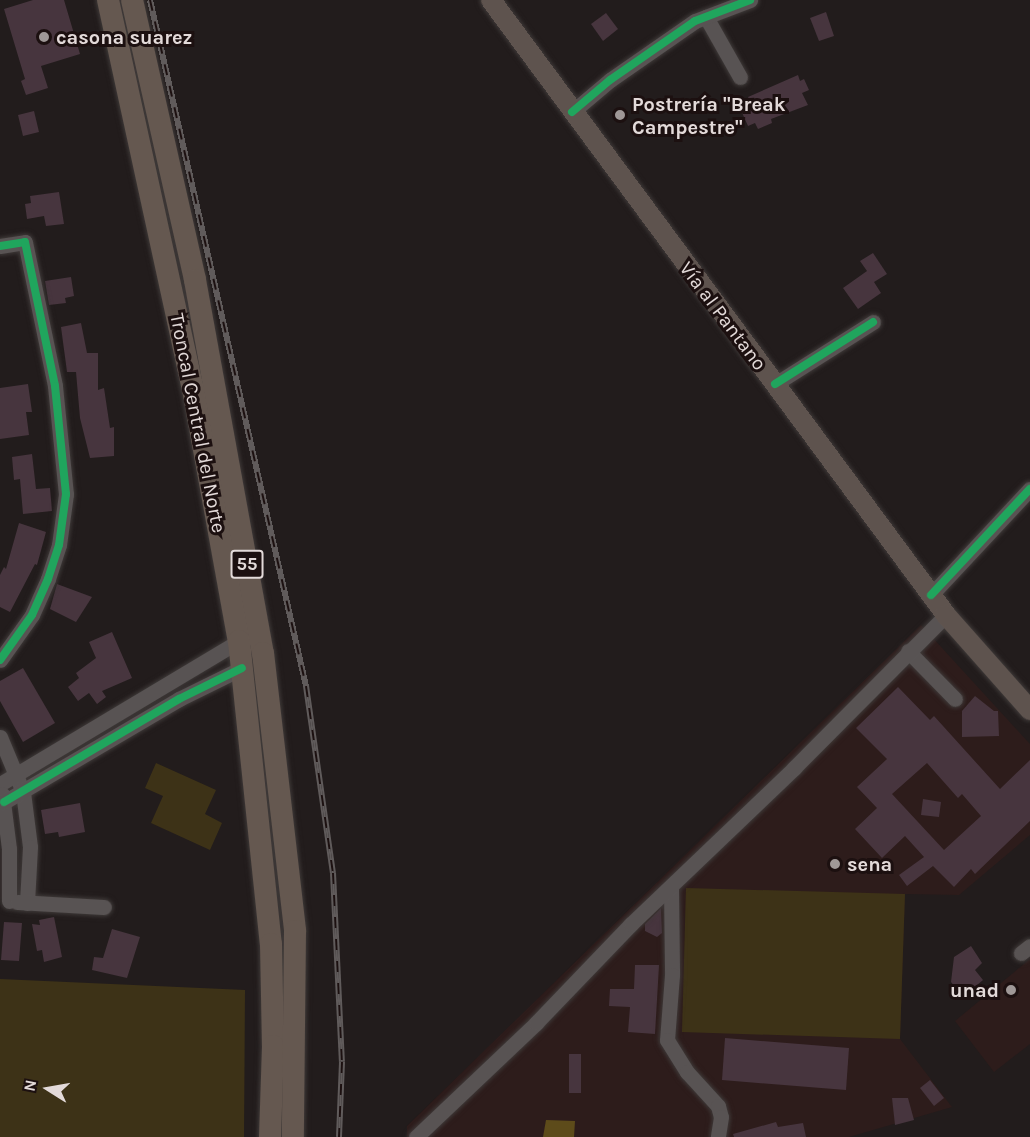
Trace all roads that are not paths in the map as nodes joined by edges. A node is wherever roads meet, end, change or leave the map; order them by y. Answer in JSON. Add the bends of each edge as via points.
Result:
{"nodes":[{"id":1,"x":108,"y":0,"type":"edge"},
{"id":2,"x":132,"y":0,"type":"edge"},
{"id":3,"x":491,"y":0,"type":"edge"},
{"id":4,"x":750,"y":0,"type":"edge"},
{"id":5,"x":706,"y":17,"type":"junction"},
{"id":6,"x":740,"y":77,"type":"dead end"},
{"id":7,"x":572,"y":112,"type":"junction"},
{"id":8,"x":0,"y":246,"type":"edge"},
{"id":9,"x":873,"y":322,"type":"dead end"},
{"id":10,"x":774,"y":384,"type":"junction"},
{"id":11,"x":1030,"y":489,"type":"edge"},
{"id":12,"x":932,"y":595,"type":"junction"},
{"id":13,"x":946,"y":615,"type":"junction"},
{"id":14,"x":239,"y":640,"type":"junction"},
{"id":15,"x":908,"y":651,"type":"junction"},
{"id":16,"x":0,"y":660,"type":"edge"},
{"id":17,"x":242,"y":668,"type":"junction"},
{"id":18,"x":955,"y":699,"type":"dead end"},
{"id":19,"x":1030,"y":710,"type":"edge"},
{"id":20,"x":116,"y":713,"type":"junction"},
{"id":21,"x":126,"y":730,"type":"junction"},
{"id":22,"x":0,"y":737,"type":"edge"},
{"id":23,"x":18,"y":774,"type":"junction"},
{"id":24,"x":0,"y":785,"type":"edge"},
{"id":25,"x":23,"y":792,"type":"junction"},
{"id":26,"x":4,"y":802,"type":"junction"},
{"id":27,"x":670,"y":887,"type":"junction"},
{"id":28,"x":4,"y":901,"type":"edge"},
{"id":29,"x":27,"y":903,"type":"junction"},
{"id":30,"x":104,"y":907,"type":"dead end"},
{"id":31,"x":270,"y":1137,"type":"edge"},
{"id":32,"x":293,"y":1137,"type":"edge"},
{"id":33,"x":416,"y":1137,"type":"edge"},
{"id":34,"x":718,"y":1137,"type":"edge"}],
"edges":[{"from":1,"to":14,"type":"highway","name":"Troncal Central del Norte","number":"55","via":[[193,390]]},
{"from":2,"to":32,"type":"highway","name":"Troncal Central del Norte","number":"55","via":[[195,280],[263,653],[295,931]]},
{"from":3,"to":7,"type":"main road","name":"Vía al Pantano"},
{"from":4,"to":5,"type":"street"},
{"from":5,"to":6,"type":"street"},
{"from":5,"to":7,"type":"street","via":[[610,80]]},
{"from":7,"to":10,"type":"main road","name":"Vía al Pantano"},
{"from":8,"to":16,"type":"street","via":[[25,242],[55,386],[66,494],[59,545],[48,579],[32,615]]},
{"from":9,"to":10,"type":"street"},
{"from":10,"to":12,"type":"main road","name":"Vía al Pantano"},
{"from":11,"to":12,"type":"street"},
{"from":12,"to":13,"type":"main road","name":"Vía al Pantano"},
{"from":13,"to":15,"type":"street"},
{"from":13,"to":19,"type":"main road","name":"Vía al Pantano"},
{"from":14,"to":17,"type":"highway","name":"Troncal Central del Norte","number":"55"},
{"from":14,"to":20,"type":"street"},
{"from":15,"to":18,"type":"street"},
{"from":15,"to":27,"type":"street"},
{"from":17,"to":21,"type":"street"},
{"from":17,"to":31,"type":"highway","name":"Troncal Central del Norte","number":"55","via":[[271,944]]},
{"from":20,"to":21,"type":"street"},
{"from":20,"to":23,"type":"street"},
{"from":21,"to":25,"type":"street"},
{"from":22,"to":23,"type":"street"},
{"from":23,"to":24,"type":"street"},
{"from":23,"to":25,"type":"street"},
{"from":24,"to":26,"type":"street"},
{"from":25,"to":26,"type":"street"},
{"from":25,"to":29,"type":"street","via":[[30,848]]},
{"from":26,"to":28,"type":"street","via":[[9,849]]},
{"from":27,"to":33,"type":"street"},
{"from":27,"to":34,"type":"street","via":[[672,975],[667,1040],[687,1072],[718,1106]]},
{"from":28,"to":29,"type":"street"},
{"from":29,"to":30,"type":"street"}]}
